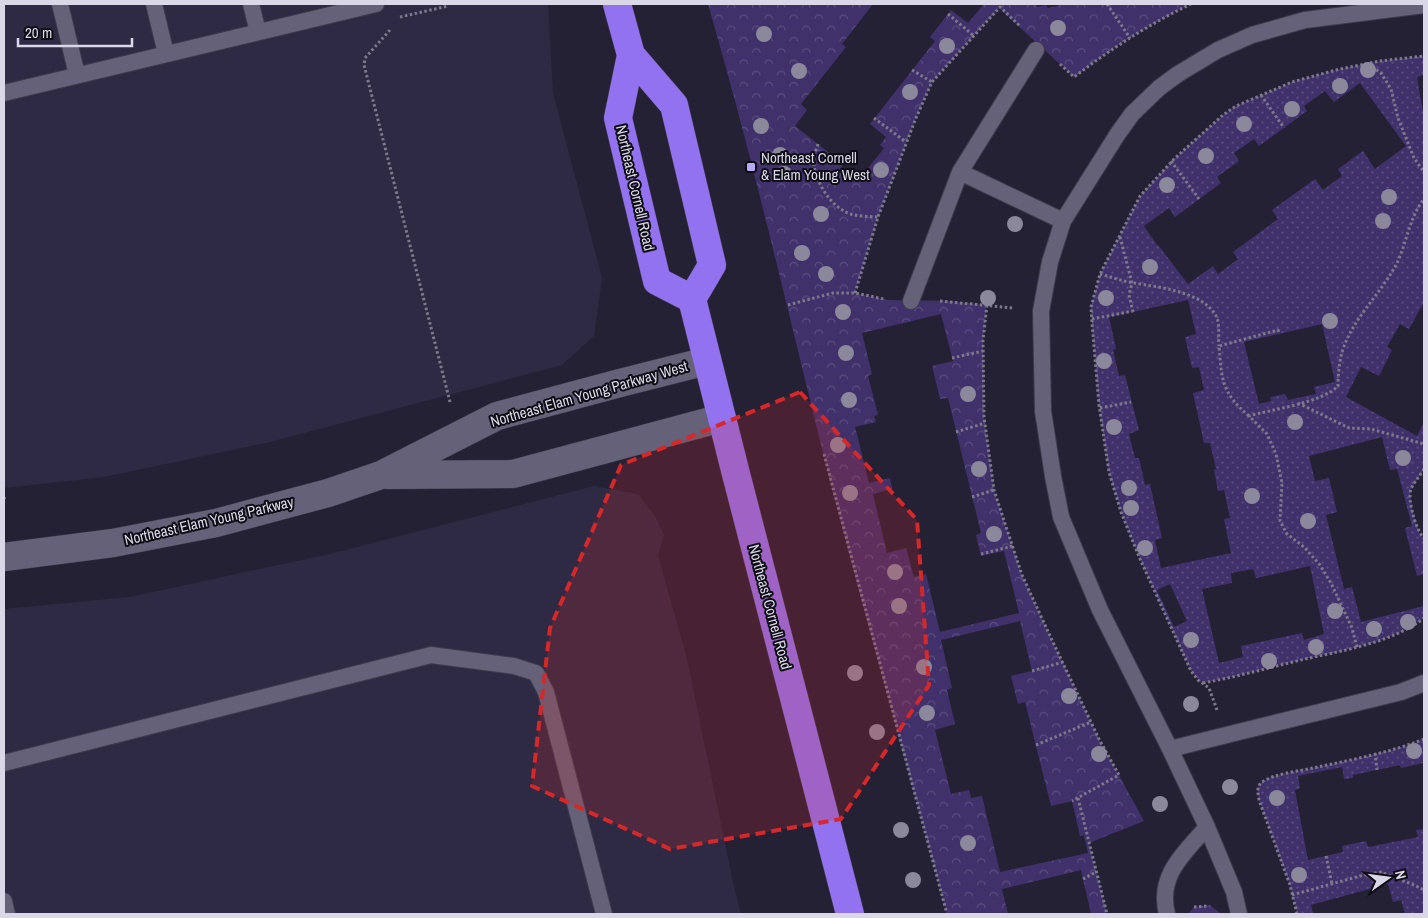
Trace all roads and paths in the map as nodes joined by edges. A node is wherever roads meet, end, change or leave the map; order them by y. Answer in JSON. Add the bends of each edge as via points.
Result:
{"nodes":[{"id":1,"x":60,"y":4,"type":"edge"},
{"id":2,"x":154,"y":4,"type":"edge"},
{"id":3,"x":252,"y":4,"type":"edge"},
{"id":4,"x":376,"y":4,"type":"edge"},
{"id":5,"x":617,"y":4,"type":"edge"},
{"id":6,"x":1107,"y":4,"type":"edge"},
{"id":7,"x":1176,"y":4,"type":"edge"},
{"id":8,"x":1424,"y":5,"type":"edge"},
{"id":9,"x":448,"y":6,"type":"dead end"},
{"id":10,"x":348,"y":7,"type":"edge"},
{"id":11,"x":1179,"y":10,"type":"dead end"},
{"id":12,"x":948,"y":14,"type":"dead end"},
{"id":13,"x":258,"y":32,"type":"junction"},
{"id":14,"x":974,"y":36,"type":"dead end"},
{"id":15,"x":1130,"y":38,"type":"dead end"},
{"id":16,"x":1036,"y":50,"type":"dead end"},
{"id":17,"x":166,"y":54,"type":"junction"},
{"id":18,"x":631,"y":55,"type":"junction"},
{"id":19,"x":1424,"y":56,"type":"edge"},
{"id":20,"x":1368,"y":63,"type":"junction"},
{"id":21,"x":912,"y":70,"type":"dead end"},
{"id":22,"x":77,"y":75,"type":"junction"},
{"id":23,"x":932,"y":82,"type":"dead end"},
{"id":24,"x":4,"y":93,"type":"edge"},
{"id":25,"x":1261,"y":96,"type":"junction"},
{"id":26,"x":874,"y":118,"type":"dead end"},
{"id":27,"x":1284,"y":128,"type":"dead end"},
{"id":28,"x":906,"y":142,"type":"dead end"},
{"id":29,"x":818,"y":144,"type":"dead end"},
{"id":30,"x":1172,"y":161,"type":"junction"},
{"id":31,"x":960,"y":172,"type":"junction"},
{"id":32,"x":1424,"y":172,"type":"edge"},
{"id":33,"x":1199,"y":199,"type":"dead end"},
{"id":34,"x":1424,"y":199,"type":"edge"},
{"id":35,"x":878,"y":217,"type":"dead end"},
{"id":36,"x":1063,"y":221,"type":"junction"},
{"id":37,"x":1120,"y":236,"type":"junction"},
{"id":38,"x":1100,"y":274,"type":"junction"},
{"id":39,"x":1132,"y":283,"type":"junction"},
{"id":40,"x":855,"y":293,"type":"dead end"},
{"id":41,"x":692,"y":299,"type":"junction"},
{"id":42,"x":911,"y":301,"type":"dead end"},
{"id":43,"x":987,"y":305,"type":"dead end"},
{"id":44,"x":788,"y":306,"type":"dead end"},
{"id":45,"x":1092,"y":320,"type":"junction"},
{"id":46,"x":1280,"y":333,"type":"dead end"},
{"id":47,"x":1219,"y":346,"type":"junction"},
{"id":48,"x":983,"y":351,"type":"junction"},
{"id":49,"x":952,"y":358,"type":"dead end"},
{"id":50,"x":707,"y":361,"type":"junction"},
{"id":51,"x":450,"y":402,"type":"dead end"},
{"id":52,"x":1131,"y":402,"type":"dead end"},
{"id":53,"x":1298,"y":403,"type":"junction"},
{"id":54,"x":1100,"y":408,"type":"junction"},
{"id":55,"x":1249,"y":416,"type":"junction"},
{"id":56,"x":722,"y":418,"type":"junction"},
{"id":57,"x":985,"y":423,"type":"junction"},
{"id":58,"x":956,"y":432,"type":"dead end"},
{"id":59,"x":1424,"y":444,"type":"edge"},
{"id":60,"x":824,"y":454,"type":"dead end"},
{"id":61,"x":1424,"y":469,"type":"edge"},
{"id":62,"x":381,"y":475,"type":"junction"},
{"id":63,"x":994,"y":490,"type":"junction"},
{"id":64,"x":972,"y":497,"type":"dead end"},
{"id":65,"x":1424,"y":538,"type":"edge"},
{"id":66,"x":1014,"y":546,"type":"junction"},
{"id":67,"x":981,"y":554,"type":"dead end"},
{"id":68,"x":4,"y":557,"type":"edge"},
{"id":69,"x":1424,"y":618,"type":"edge"},
{"id":70,"x":1357,"y":647,"type":"junction"},
{"id":71,"x":1063,"y":662,"type":"junction"},
{"id":72,"x":1032,"y":671,"type":"dead end"},
{"id":73,"x":1424,"y":683,"type":"edge"},
{"id":74,"x":1091,"y":722,"type":"junction"},
{"id":75,"x":1424,"y":739,"type":"edge"},
{"id":76,"x":1036,"y":745,"type":"dead end"},
{"id":77,"x":1170,"y":749,"type":"junction"},
{"id":78,"x":1375,"y":753,"type":"junction"},
{"id":79,"x":4,"y":763,"type":"edge"},
{"id":80,"x":1377,"y":770,"type":"dead end"},
{"id":81,"x":1078,"y":798,"type":"junction"},
{"id":82,"x":1072,"y":801,"type":"dead end"},
{"id":83,"x":1207,"y":827,"type":"junction"},
{"id":84,"x":1326,"y":856,"type":"dead end"},
{"id":85,"x":1096,"y":872,"type":"junction"},
{"id":86,"x":1083,"y":879,"type":"dead end"},
{"id":87,"x":1332,"y":884,"type":"junction"},
{"id":88,"x":1424,"y":890,"type":"edge"},
{"id":89,"x":1292,"y":895,"type":"junction"},
{"id":90,"x":4,"y":901,"type":"edge"},
{"id":91,"x":1214,"y":909,"type":"dead end"},
{"id":92,"x":7,"y":914,"type":"edge"},
{"id":93,"x":604,"y":914,"type":"edge"},
{"id":94,"x":850,"y":914,"type":"edge"},
{"id":95,"x":948,"y":914,"type":"edge"},
{"id":96,"x":1107,"y":914,"type":"edge"},
{"id":97,"x":1167,"y":914,"type":"edge"},
{"id":98,"x":1188,"y":914,"type":"edge"},
{"id":99,"x":1239,"y":914,"type":"edge"},
{"id":100,"x":1297,"y":914,"type":"edge"}],
"edges":[{"from":1,"to":22,"type":"lane"},
{"from":2,"to":17,"type":"lane"},
{"from":3,"to":13,"type":"lane"},
{"from":4,"to":10,"type":"lane"},
{"from":5,"to":18,"type":"highway","name":"Northeast Cornell Road"},
{"from":6,"to":15,"type":"path"},
{"from":7,"to":11,"type":"path"},
{"from":8,"to":36,"type":"lane","via":[[1305,20],[1252,35],[1218,50],[1159,88],[1132,114]]},
{"from":9,"to":51,"type":"path","via":[[400,17],[366,58],[364,65]]},
{"from":10,"to":13,"type":"lane"},
{"from":12,"to":14,"type":"path"},
{"from":13,"to":17,"type":"lane"},
{"from":16,"to":31,"type":"lane"},
{"from":17,"to":22,"type":"lane"},
{"from":18,"to":41,"type":"highway","name":"Northeast Cornell Road","via":[[674,104],[712,265]]},
{"from":18,"to":41,"type":"highway","name":"Northeast Cornell Road","via":[[618,118],[657,281]]},
{"from":19,"to":20,"type":"path"},
{"from":20,"to":25,"type":"path","via":[[1292,82]]},
{"from":20,"to":32,"type":"path","via":[[1381,73],[1390,89],[1414,158]]},
{"from":21,"to":23,"type":"path"},
{"from":22,"to":24,"type":"lane"},
{"from":25,"to":27,"type":"path"},
{"from":25,"to":30,"type":"path","via":[[1222,115]]},
{"from":26,"to":28,"type":"path"},
{"from":29,"to":35,"type":"path","via":[[814,156],[818,181],[830,199],[844,212]]},
{"from":30,"to":33,"type":"path"},
{"from":30,"to":37,"type":"path","via":[[1140,196]]},
{"from":31,"to":36,"type":"lane"},
{"from":31,"to":42,"type":"lane"},
{"from":34,"to":53,"type":"path","via":[[1397,262],[1354,326],[1341,354],[1338,386],[1318,399]]},
{"from":36,"to":77,"type":"lane","via":[[1050,262],[1041,311],[1044,411],[1055,484],[1062,517],[1100,610]]},
{"from":37,"to":38,"type":"path"},
{"from":37,"to":39,"type":"path"},
{"from":38,"to":39,"type":"path"},
{"from":38,"to":45,"type":"path","via":[[1091,307]]},
{"from":39,"to":45,"type":"path","via":[[1129,295],[1133,311]]},
{"from":39,"to":47,"type":"path","via":[[1164,287],[1199,301],[1218,320]]},
{"from":40,"to":44,"type":"path","via":[[833,293]]},
{"from":41,"to":50,"type":"highway","name":"Northeast Cornell Road"},
{"from":43,"to":48,"type":"path"},
{"from":45,"to":54,"type":"path"},
{"from":46,"to":47,"type":"path","via":[[1278,330]]},
{"from":47,"to":55,"type":"path","via":[[1225,390]]},
{"from":48,"to":49,"type":"path"},
{"from":48,"to":57,"type":"path"},
{"from":50,"to":56,"type":"highway","name":"Northeast Cornell Road"},
{"from":50,"to":62,"type":"street","name":"Northeast Elam Young Parkway West","via":[[497,416]]},
{"from":52,"to":54,"type":"path"},
{"from":53,"to":55,"type":"path"},
{"from":53,"to":59,"type":"path","via":[[1349,428],[1370,429]]},
{"from":54,"to":70,"type":"path","via":[[1110,472],[1121,512],[1191,672],[1198,680],[1202,683],[1217,680]]},
{"from":55,"to":70,"type":"path","via":[[1267,434],[1276,454],[1282,483],[1280,521],[1287,534],[1320,565],[1352,628]]},
{"from":56,"to":62,"type":"street","via":[[513,474]]},
{"from":56,"to":94,"type":"highway","name":"Northeast Cornell Road"},
{"from":57,"to":58,"type":"path"},
{"from":57,"to":63,"type":"path"},
{"from":60,"to":95,"type":"path"},
{"from":61,"to":65,"type":"path","via":[[1410,491],[1419,533]]},
{"from":62,"to":68,"type":"street","name":"Northeast Elam Young Parkway","via":[[216,523],[113,543]]},
{"from":63,"to":64,"type":"path"},
{"from":63,"to":66,"type":"path"},
{"from":66,"to":67,"type":"path"},
{"from":66,"to":71,"type":"path","via":[[1022,575]]},
{"from":69,"to":70,"type":"path","via":[[1416,625]]},
{"from":71,"to":72,"type":"path"},
{"from":71,"to":74,"type":"path"},
{"from":73,"to":77,"type":"lane","via":[[1401,692]]},
{"from":74,"to":76,"type":"path"},
{"from":74,"to":81,"type":"path","via":[[1119,775]]},
{"from":75,"to":78,"type":"path"},
{"from":77,"to":83,"type":"lane"},
{"from":78,"to":80,"type":"path"},
{"from":78,"to":89,"type":"path","via":[[1273,777],[1261,783],[1257,790],[1259,800]]},
{"from":79,"to":93,"type":"lane","via":[[431,656],[514,666],[536,673],[546,692]]},
{"from":81,"to":82,"type":"path"},
{"from":81,"to":85,"type":"path"},
{"from":83,"to":97,"type":"lane","via":[[1174,863],[1167,881]]},
{"from":83,"to":99,"type":"lane","via":[[1234,892]]},
{"from":84,"to":87,"type":"path"},
{"from":85,"to":86,"type":"path"},
{"from":85,"to":96,"type":"path"},
{"from":87,"to":88,"type":"path","via":[[1381,872]]},
{"from":87,"to":89,"type":"path"},
{"from":89,"to":100,"type":"path"},
{"from":90,"to":92,"type":"lane"},
{"from":91,"to":98,"type":"path","via":[[1210,905],[1194,907]]}]}
